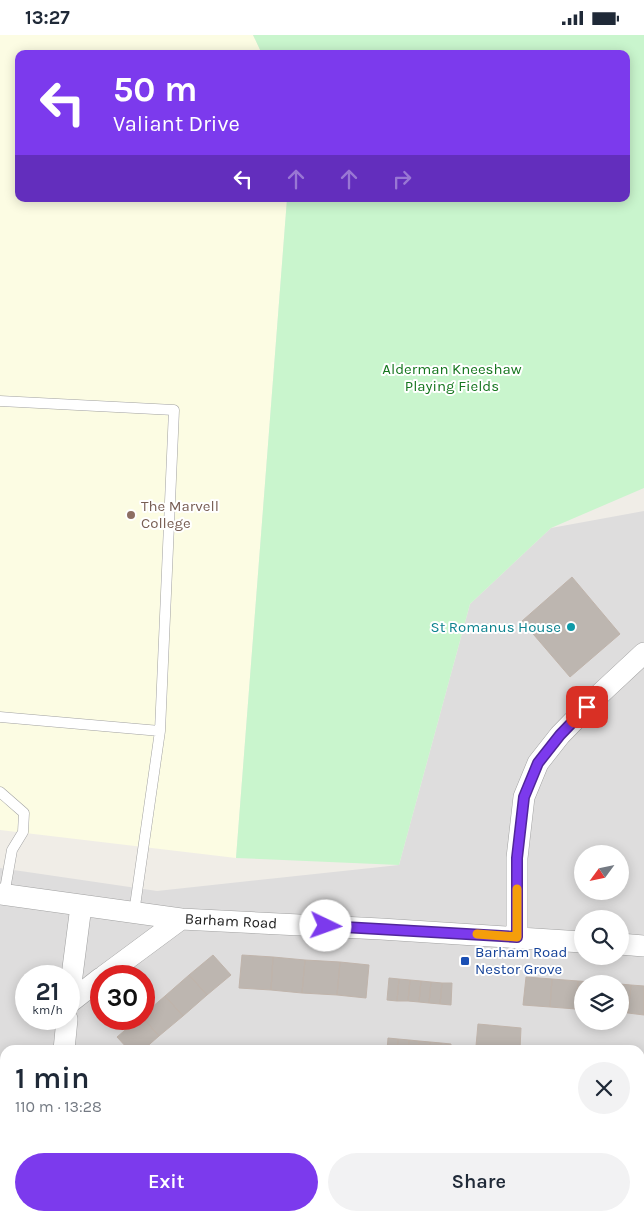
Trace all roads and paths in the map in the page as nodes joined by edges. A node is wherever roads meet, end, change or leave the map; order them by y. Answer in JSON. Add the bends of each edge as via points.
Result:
{"nodes":[{"id":1,"x":0,"y":401,"type":"edge"},
{"id":2,"x":644,"y":653,"type":"edge"},
{"id":3,"x":0,"y":717,"type":"edge"},
{"id":4,"x":160,"y":731,"type":"junction"},
{"id":5,"x":0,"y":792,"type":"edge"},
{"id":6,"x":2,"y":895,"type":"edge"},
{"id":7,"x":81,"y":906,"type":"junction"},
{"id":8,"x":134,"y":913,"type":"junction"},
{"id":9,"x":181,"y":919,"type":"junction"},
{"id":10,"x":517,"y":937,"type":"junction"},
{"id":11,"x":574,"y":941,"type":"edge"},
{"id":12,"x":629,"y":945,"type":"edge"},
{"id":13,"x":644,"y":946,"type":"edge"},
{"id":14,"x":74,"y":965,"type":"edge"},
{"id":15,"x":119,"y":965,"type":"edge"},
{"id":16,"x":66,"y":1030,"type":"edge"},
{"id":17,"x":64,"y":1045,"type":"edge"}],
"edges":[{"from":1,"to":4,"type":"lane","via":[[174,410]]},
{"from":2,"to":10,"type":"street","via":[[560,735],[538,763],[524,797],[517,858]]},
{"from":3,"to":4,"type":"lane"},
{"from":4,"to":8,"type":"lane"},
{"from":5,"to":6,"type":"lane","via":[[24,813],[22,832],[12,850]]},
{"from":6,"to":7,"type":"street","name":"Barham Road"},
{"from":7,"to":8,"type":"street","name":"Barham Road"},
{"from":7,"to":14,"type":"street"},
{"from":8,"to":9,"type":"street","name":"Barham Road"},
{"from":9,"to":10,"type":"street","name":"Barham Road"},
{"from":9,"to":15,"type":"street"},
{"from":10,"to":11,"type":"street","name":"Barham Road"},
{"from":12,"to":13,"type":"street"},
{"from":16,"to":17,"type":"street"}]}
